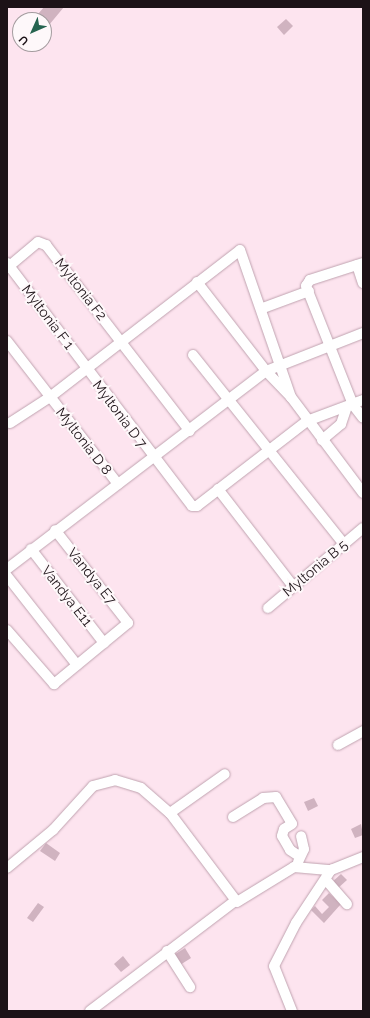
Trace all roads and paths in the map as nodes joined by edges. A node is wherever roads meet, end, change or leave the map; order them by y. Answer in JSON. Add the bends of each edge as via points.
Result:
{"nodes":[{"id":1,"x":360,"y":264,"type":"edge"},
{"id":2,"x":8,"y":266,"type":"edge"},
{"id":3,"x":197,"y":282,"type":"junction"},
{"id":4,"x":363,"y":283,"type":"edge"},
{"id":5,"x":309,"y":291,"type":"junction"},
{"id":6,"x":263,"y":308,"type":"junction"},
{"id":7,"x":363,"y":333,"type":"edge"},
{"id":8,"x":121,"y":341,"type":"junction"},
{"id":9,"x":7,"y":342,"type":"edge"},
{"id":10,"x":327,"y":346,"type":"junction"},
{"id":11,"x":193,"y":355,"type":"dead end"},
{"id":12,"x":282,"y":364,"type":"junction"},
{"id":13,"x":87,"y":369,"type":"junction"},
{"id":14,"x":266,"y":371,"type":"junction"},
{"id":15,"x":50,"y":397,"type":"junction"},
{"id":16,"x":291,"y":397,"type":"junction"},
{"id":17,"x":228,"y":400,"type":"junction"},
{"id":18,"x":363,"y":400,"type":"edge"},
{"id":19,"x":350,"y":406,"type":"junction"},
{"id":20,"x":363,"y":418,"type":"edge"},
{"id":21,"x":307,"y":421,"type":"junction"},
{"id":22,"x":10,"y":423,"type":"dead end"},
{"id":23,"x":190,"y":431,"type":"junction"},
{"id":24,"x":322,"y":440,"type":"junction"},
{"id":25,"x":268,"y":449,"type":"junction"},
{"id":26,"x":154,"y":458,"type":"junction"},
{"id":27,"x":118,"y":484,"type":"junction"},
{"id":28,"x":218,"y":489,"type":"junction"},
{"id":29,"x":363,"y":493,"type":"edge"},
{"id":30,"x":363,"y":528,"type":"edge"},
{"id":31,"x":55,"y":530,"type":"junction"},
{"id":32,"x":344,"y":544,"type":"junction"},
{"id":33,"x":31,"y":549,"type":"junction"},
{"id":34,"x":7,"y":568,"type":"edge"},
{"id":35,"x":7,"y":576,"type":"edge"},
{"id":36,"x":293,"y":586,"type":"junction"},
{"id":37,"x":268,"y":608,"type":"dead end"},
{"id":38,"x":7,"y":630,"type":"edge"},
{"id":39,"x":104,"y":643,"type":"junction"},
{"id":40,"x":77,"y":665,"type":"junction"},
{"id":41,"x":363,"y":731,"type":"edge"},
{"id":42,"x":338,"y":745,"type":"dead end"},
{"id":43,"x":225,"y":774,"type":"dead end"},
{"id":44,"x":170,"y":813,"type":"junction"},
{"id":45,"x":233,"y":817,"type":"dead end"},
{"id":46,"x":301,"y":836,"type":"dead end"},
{"id":47,"x":363,"y":857,"type":"edge"},
{"id":48,"x":298,"y":861,"type":"junction"},
{"id":49,"x":7,"y":868,"type":"edge"},
{"id":50,"x":331,"y":870,"type":"junction"},
{"id":51,"x":326,"y":880,"type":"junction"},
{"id":52,"x":235,"y":901,"type":"junction"},
{"id":53,"x":347,"y":904,"type":"dead end"},
{"id":54,"x":167,"y":951,"type":"junction"},
{"id":55,"x":190,"y":988,"type":"dead end"},
{"id":56,"x":90,"y":1011,"type":"edge"},
{"id":57,"x":292,"y":1011,"type":"edge"}],
"edges":[{"from":1,"to":4,"type":"street"},
{"from":1,"to":5,"type":"street","via":[[306,282]]},
{"from":2,"to":8,"type":"street","name":"Myltonia F2","via":[[38,242],[46,245]]},
{"from":2,"to":13,"type":"street","name":"Myltonia F 1"},
{"from":3,"to":6,"type":"street","via":[[240,250]]},
{"from":3,"to":8,"type":"street"},
{"from":3,"to":14,"type":"street"},
{"from":5,"to":6,"type":"street"},
{"from":5,"to":10,"type":"street"},
{"from":6,"to":12,"type":"street"},
{"from":7,"to":10,"type":"street"},
{"from":8,"to":13,"type":"street"},
{"from":8,"to":23,"type":"street","name":"Myltonia F2"},
{"from":9,"to":15,"type":"street","name":"Myltonia D 8"},
{"from":10,"to":12,"type":"street"},
{"from":10,"to":19,"type":"street"},
{"from":11,"to":17,"type":"street"},
{"from":12,"to":14,"type":"street"},
{"from":12,"to":16,"type":"street"},
{"from":13,"to":15,"type":"street"},
{"from":13,"to":26,"type":"street","name":"Myltonia D 7"},
{"from":14,"to":16,"type":"street"},
{"from":14,"to":17,"type":"street"},
{"from":15,"to":22,"type":"street"},
{"from":15,"to":27,"type":"street","name":"Myltonia D 8"},
{"from":16,"to":21,"type":"street"},
{"from":17,"to":23,"type":"street"},
{"from":17,"to":25,"type":"street"},
{"from":18,"to":19,"type":"street"},
{"from":19,"to":20,"type":"street"},
{"from":19,"to":21,"type":"street"},
{"from":19,"to":24,"type":"street","via":[[341,424]]},
{"from":21,"to":24,"type":"street"},
{"from":21,"to":25,"type":"street"},
{"from":23,"to":26,"type":"street"},
{"from":24,"to":29,"type":"street"},
{"from":25,"to":28,"type":"street"},
{"from":25,"to":32,"type":"street"},
{"from":26,"to":27,"type":"street"},
{"from":26,"to":28,"type":"street","name":"Myltonia D 7","via":[[192,506],[197,506]]},
{"from":27,"to":31,"type":"street"},
{"from":28,"to":36,"type":"street"},
{"from":30,"to":32,"type":"street","name":"Myltonia B 5"},
{"from":31,"to":33,"type":"street"},
{"from":31,"to":39,"type":"street","name":"Vandya E7","via":[[128,622]]},
{"from":32,"to":36,"type":"street","name":"Myltonia B 5"},
{"from":33,"to":34,"type":"street"},
{"from":33,"to":39,"type":"street","name":"Vandya E11"},
{"from":35,"to":40,"type":"street"},
{"from":36,"to":37,"type":"street","name":"Myltonia B 5"},
{"from":38,"to":40,"type":"street","via":[[51,683]]},
{"from":39,"to":40,"type":"street"},
{"from":41,"to":42,"type":"street"},
{"from":43,"to":44,"type":"street"},
{"from":44,"to":49,"type":"street","via":[[133,783],[103,781],[83,795],[31,851]]},
{"from":44,"to":52,"type":"street"},
{"from":45,"to":48,"type":"street","via":[[263,798],[276,797],[292,824],[284,829],[282,836]]},
{"from":46,"to":48,"type":"street","via":[[304,849]]},
{"from":47,"to":50,"type":"street"},
{"from":48,"to":50,"type":"street"},
{"from":48,"to":52,"type":"street"},
{"from":50,"to":51,"type":"street"},
{"from":51,"to":53,"type":"street"},
{"from":51,"to":57,"type":"street","via":[[296,923],[274,966]]},
{"from":52,"to":54,"type":"street"},
{"from":54,"to":55,"type":"street"},
{"from":54,"to":56,"type":"street"}]}
